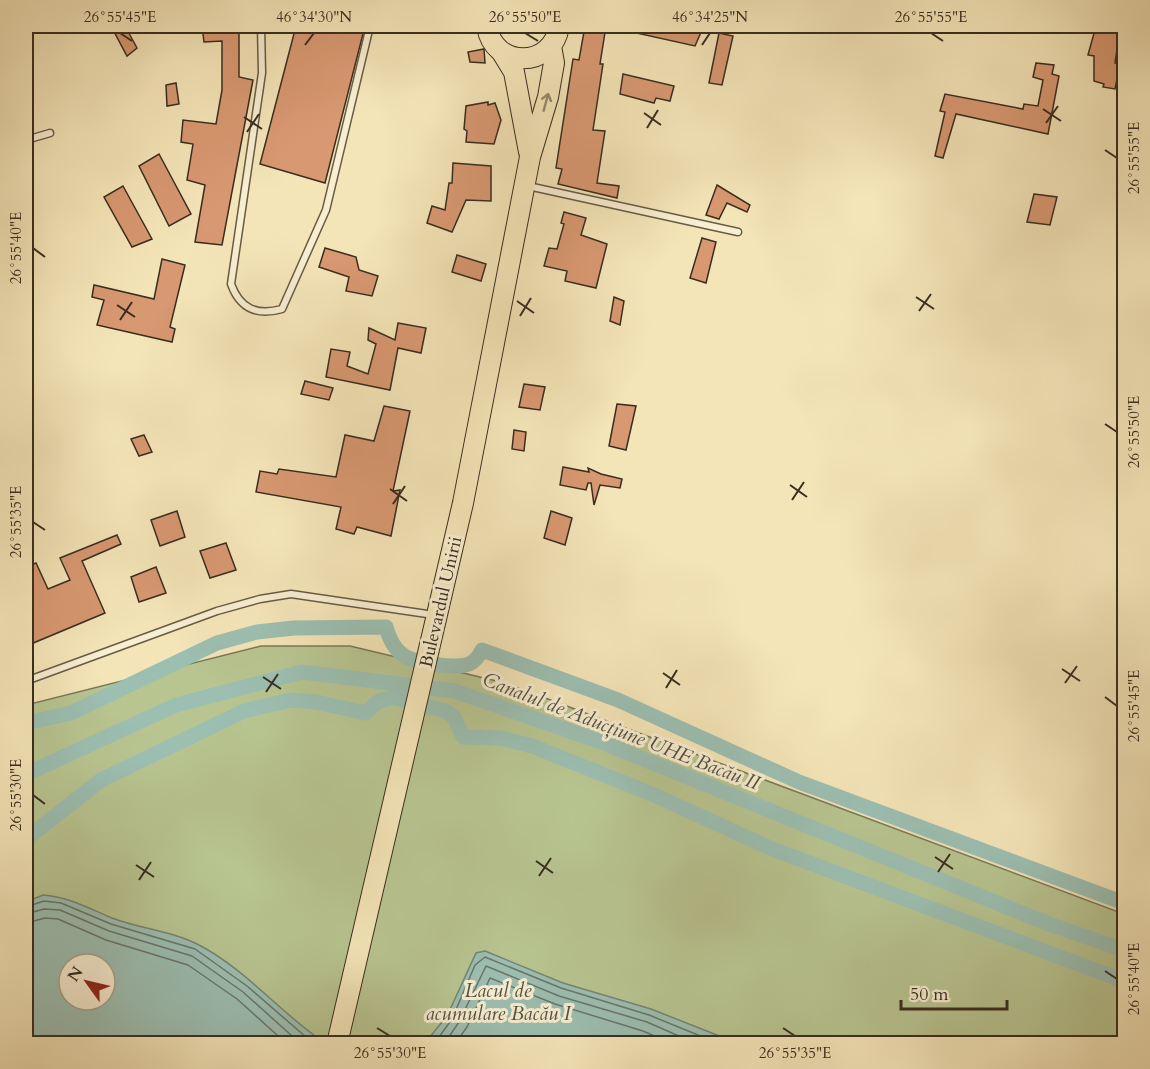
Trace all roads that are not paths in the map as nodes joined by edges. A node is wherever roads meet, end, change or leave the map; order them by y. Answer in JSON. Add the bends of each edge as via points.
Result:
{"nodes":[{"id":1,"x":261,"y":26,"type":"edge"},
{"id":2,"x":370,"y":26,"type":"edge"},
{"id":3,"x":487,"y":26,"type":"edge"},
{"id":4,"x":559,"y":26,"type":"edge"},
{"id":5,"x":551,"y":46,"type":"junction"},
{"id":6,"x":503,"y":54,"type":"junction"},
{"id":7,"x":50,"y":133,"type":"dead end"},
{"id":8,"x":26,"y":140,"type":"edge"},
{"id":9,"x":530,"y":157,"type":"junction"},
{"id":10,"x":525,"y":185,"type":"junction"},
{"id":11,"x":738,"y":232,"type":"dead end"},
{"id":12,"x":438,"y":615,"type":"junction"},
{"id":13,"x":26,"y":681,"type":"edge"},
{"id":14,"x":337,"y":1044,"type":"edge"}],
"edges":[{"from":1,"to":2,"type":"lane","via":[[262,74],[231,284],[237,300],[267,313],[282,309],[326,210]]},
{"from":3,"to":6,"type":"main road","name":"Bulevardul Unirii","via":[[490,38]]},
{"from":4,"to":5,"type":"main road"},
{"from":5,"to":6,"type":"main road","via":[[534,58],[523,60]]},
{"from":9,"to":5,"type":"main road","name":"Bulevardul Unirii","one_way":true,"via":[[548,97],[554,63]]},
{"from":6,"to":9,"type":"main road","name":"Bulevardul Unirii","via":[[514,72]]},
{"from":7,"to":8,"type":"lane"},
{"from":9,"to":10,"type":"main road","name":"Bulevardul Unirii"},
{"from":10,"to":11,"type":"lane"},
{"from":10,"to":12,"type":"main road","name":"Bulevardul Unirii"},
{"from":12,"to":13,"type":"lane","via":[[291,594],[260,598]]},
{"from":12,"to":14,"type":"main road","name":"Bulevardul Unirii"}]}
